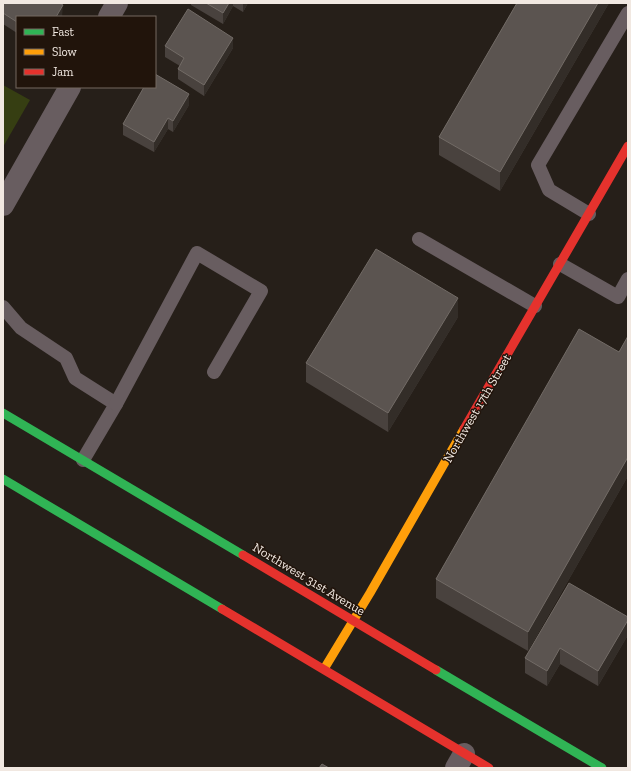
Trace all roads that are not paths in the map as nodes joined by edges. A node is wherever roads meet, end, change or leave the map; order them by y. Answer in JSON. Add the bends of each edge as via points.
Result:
{"nodes":[{"id":1,"x":117,"y":3,"type":"edge"},
{"id":2,"x":628,"y":13,"type":"edge"},
{"id":3,"x":110,"y":16,"type":"edge"},
{"id":4,"x":69,"y":88,"type":"edge"},
{"id":5,"x":628,"y":146,"type":"edge"},
{"id":6,"x":3,"y":205,"type":"edge"},
{"id":7,"x":589,"y":214,"type":"junction"},
{"id":8,"x":419,"y":239,"type":"dead end"},
{"id":9,"x":560,"y":264,"type":"junction"},
{"id":10,"x":628,"y":279,"type":"edge"},
{"id":11,"x":535,"y":306,"type":"junction"},
{"id":12,"x":3,"y":307,"type":"edge"},
{"id":13,"x":214,"y":372,"type":"dead end"},
{"id":14,"x":116,"y":404,"type":"junction"},
{"id":15,"x":3,"y":412,"type":"edge"},
{"id":16,"x":83,"y":460,"type":"junction"},
{"id":17,"x":3,"y":479,"type":"edge"},
{"id":18,"x":354,"y":621,"type":"junction"},
{"id":19,"x":324,"y":669,"type":"junction"},
{"id":20,"x":460,"y":761,"type":"edge"},
{"id":21,"x":488,"y":768,"type":"edge"},
{"id":22,"x":602,"y":768,"type":"edge"}],
"edges":[{"from":1,"to":3,"type":"street"},
{"from":2,"to":7,"type":"lane","via":[[538,165],[549,190]]},
{"from":4,"to":6,"type":"street"},
{"from":5,"to":7,"type":"main road","name":"Northwest 17th Street"},
{"from":7,"to":9,"type":"main road","name":"Northwest 17th Street"},
{"from":8,"to":11,"type":"lane"},
{"from":9,"to":10,"type":"lane","via":[[618,297]]},
{"from":9,"to":11,"type":"main road","name":"Northwest 17th Street"},
{"from":11,"to":18,"type":"main road","name":"Northwest 17th Street"},
{"from":12,"to":14,"type":"lane","via":[[21,328],[66,358],[75,378]]},
{"from":13,"to":14,"type":"lane","via":[[260,291],[197,253]]},
{"from":14,"to":16,"type":"lane"},
{"from":15,"to":16,"type":"main road","name":"Northwest 31st Avenue"},
{"from":16,"to":18,"type":"main road","name":"Northwest 31st Avenue"},
{"from":17,"to":19,"type":"main road"},
{"from":18,"to":19,"type":"main road","name":"Northwest 17th Street"},
{"from":18,"to":22,"type":"main road","name":"Northwest 31st Avenue"},
{"from":19,"to":20,"type":"main road"},
{"from":20,"to":21,"type":"main road"}]}
